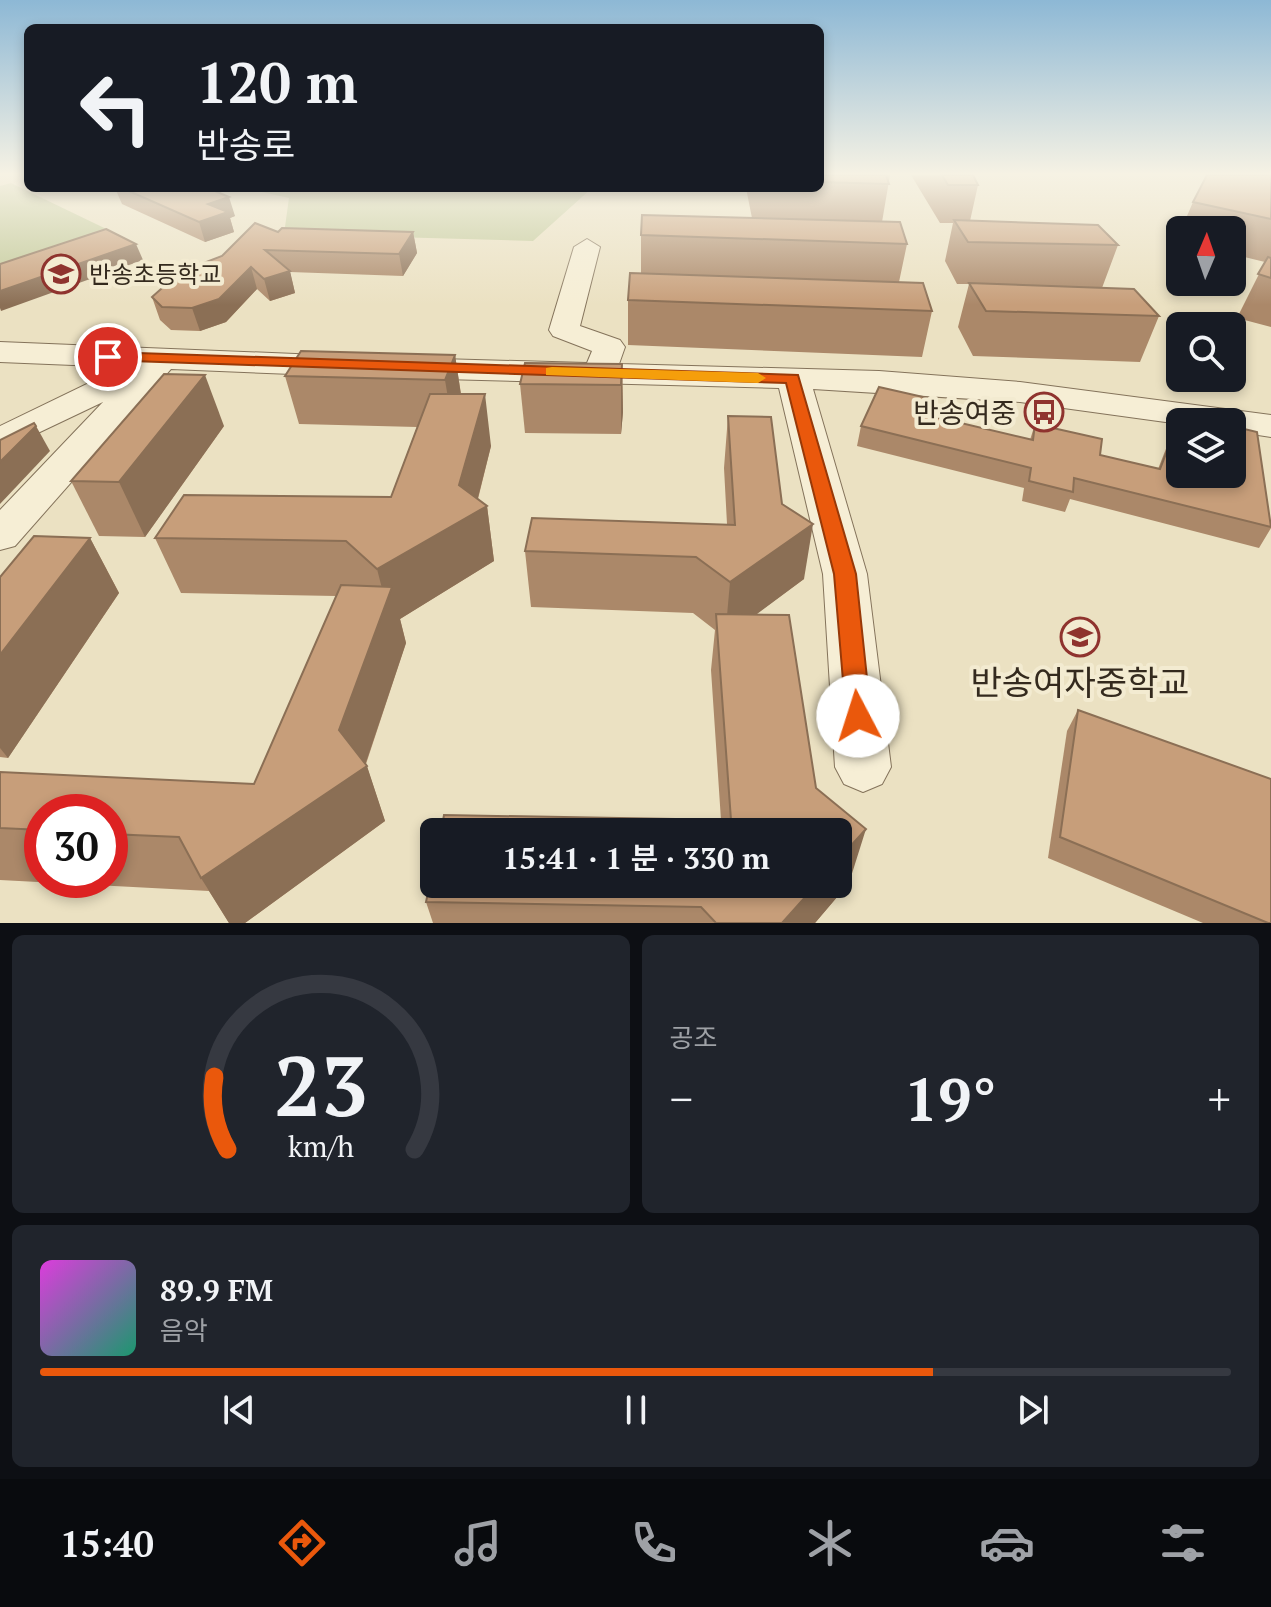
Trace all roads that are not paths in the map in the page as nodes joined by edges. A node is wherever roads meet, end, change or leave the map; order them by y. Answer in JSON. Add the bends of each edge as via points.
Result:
{"nodes":[{"id":1,"x":587,"y":247,"type":"dead end"},
{"id":2,"x":0,"y":352,"type":"edge"},
{"id":3,"x":162,"y":359,"type":"junction"},
{"id":4,"x":600,"y":373,"type":"junction"},
{"id":5,"x":793,"y":379,"type":"junction"},
{"id":6,"x":1271,"y":426,"type":"edge"},
{"id":7,"x":0,"y":440,"type":"edge"},
{"id":8,"x":0,"y":536,"type":"edge"},
{"id":9,"x":863,"y":767,"type":"dead end"}],
"edges":[{"from":1,"to":4,"type":"street","via":[[564,330],[609,347]]},
{"from":2,"to":3,"type":"street"},
{"from":3,"to":4,"type":"street"},
{"from":3,"to":7,"type":"street"},
{"from":3,"to":8,"type":"street"},
{"from":4,"to":5,"type":"street"},
{"from":5,"to":6,"type":"street","via":[[1020,392]]},
{"from":5,"to":9,"type":"street","via":[[845,574]]}]}
